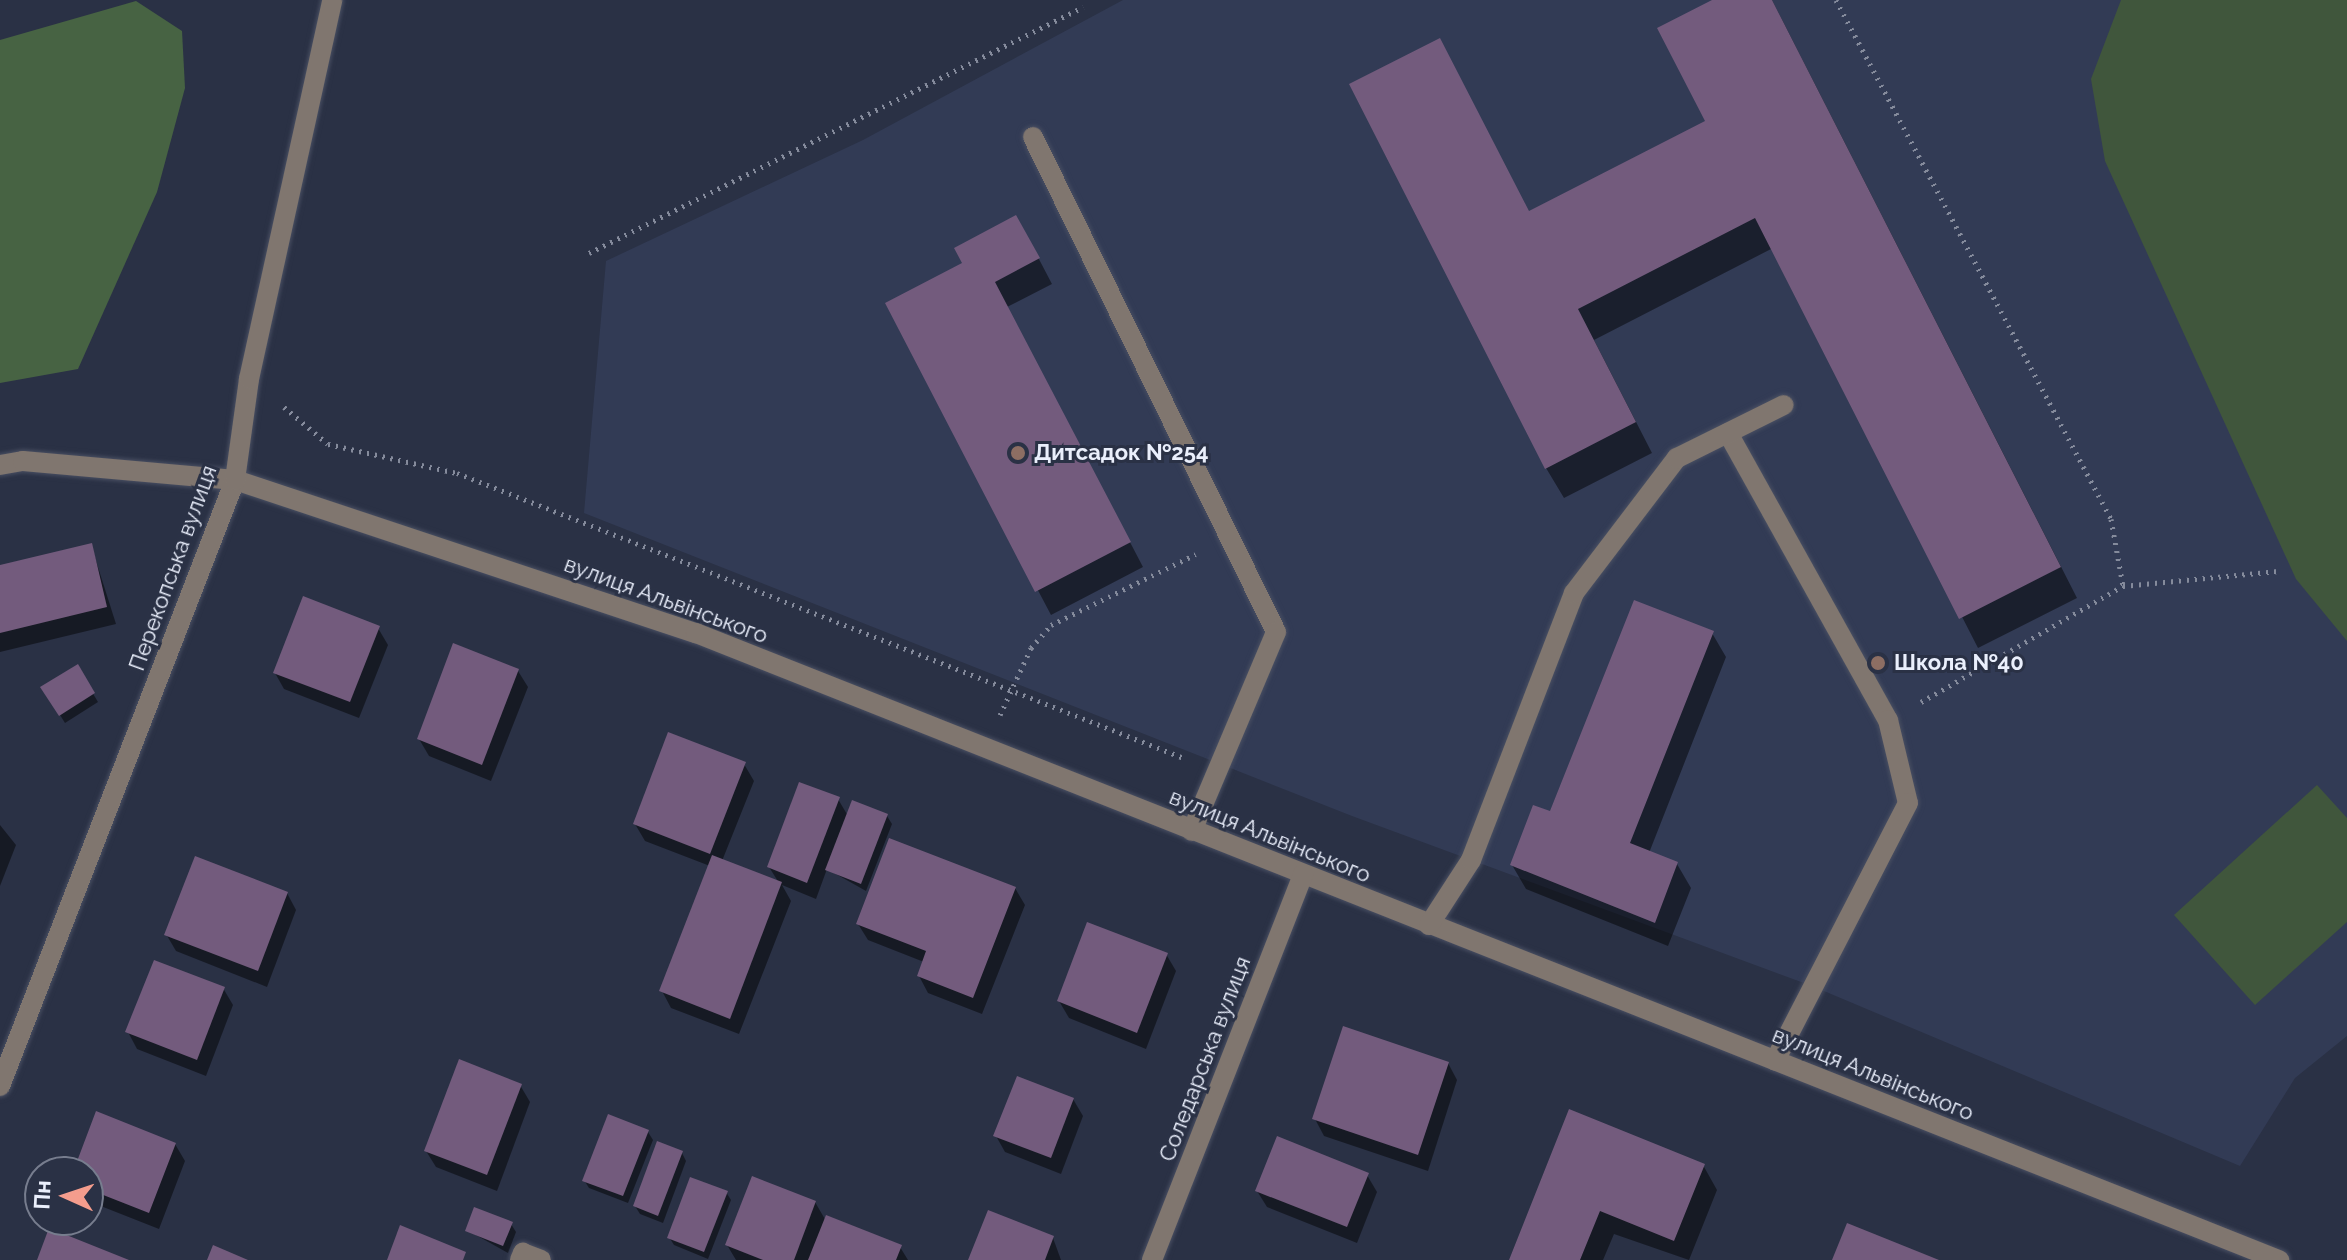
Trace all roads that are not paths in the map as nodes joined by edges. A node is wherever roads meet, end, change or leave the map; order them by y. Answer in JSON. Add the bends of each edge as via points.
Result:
{"nodes":[{"id":1,"x":332,"y":0,"type":"edge"},
{"id":2,"x":1033,"y":137,"type":"dead end"},
{"id":3,"x":1784,"y":405,"type":"dead end"},
{"id":4,"x":1728,"y":433,"type":"junction"},
{"id":5,"x":0,"y":465,"type":"edge"},
{"id":6,"x":235,"y":480,"type":"junction"},
{"id":7,"x":1192,"y":831,"type":"junction"},
{"id":8,"x":1303,"y":875,"type":"junction"},
{"id":9,"x":1429,"y":925,"type":"junction"},
{"id":10,"x":1775,"y":1061,"type":"junction"},
{"id":11,"x":0,"y":1086,"type":"edge"},
{"id":12,"x":520,"y":1260,"type":"edge"},
{"id":13,"x":541,"y":1260,"type":"edge"},
{"id":14,"x":1152,"y":1260,"type":"edge"},
{"id":15,"x":2279,"y":1260,"type":"edge"}],
"edges":[{"from":1,"to":6,"type":"street","name":"Перекопська вулиця","via":[[249,379]]},
{"from":2,"to":7,"type":"street","via":[[1276,632]]},
{"from":3,"to":4,"type":"street"},
{"from":4,"to":9,"type":"street","via":[[1677,458],[1574,593],[1471,860]]},
{"from":4,"to":10,"type":"street","via":[[1888,720],[1908,803]]},
{"from":5,"to":6,"type":"street","name":"вулиця Альвінського","via":[[23,461]]},
{"from":6,"to":7,"type":"street","name":"вулиця Альвінського","via":[[696,633]]},
{"from":6,"to":11,"type":"street","name":"Перекопська вулиця"},
{"from":7,"to":8,"type":"street","name":"вулиця Альвінського"},
{"from":8,"to":9,"type":"street","name":"вулиця Альвінського"},
{"from":8,"to":14,"type":"street","name":"Соледарська вулиця"},
{"from":9,"to":10,"type":"street","name":"вулиця Альвінського"},
{"from":10,"to":15,"type":"street","name":"вулиця Альвінського"},
{"from":12,"to":13,"type":"street","via":[[523,1253]]}]}
